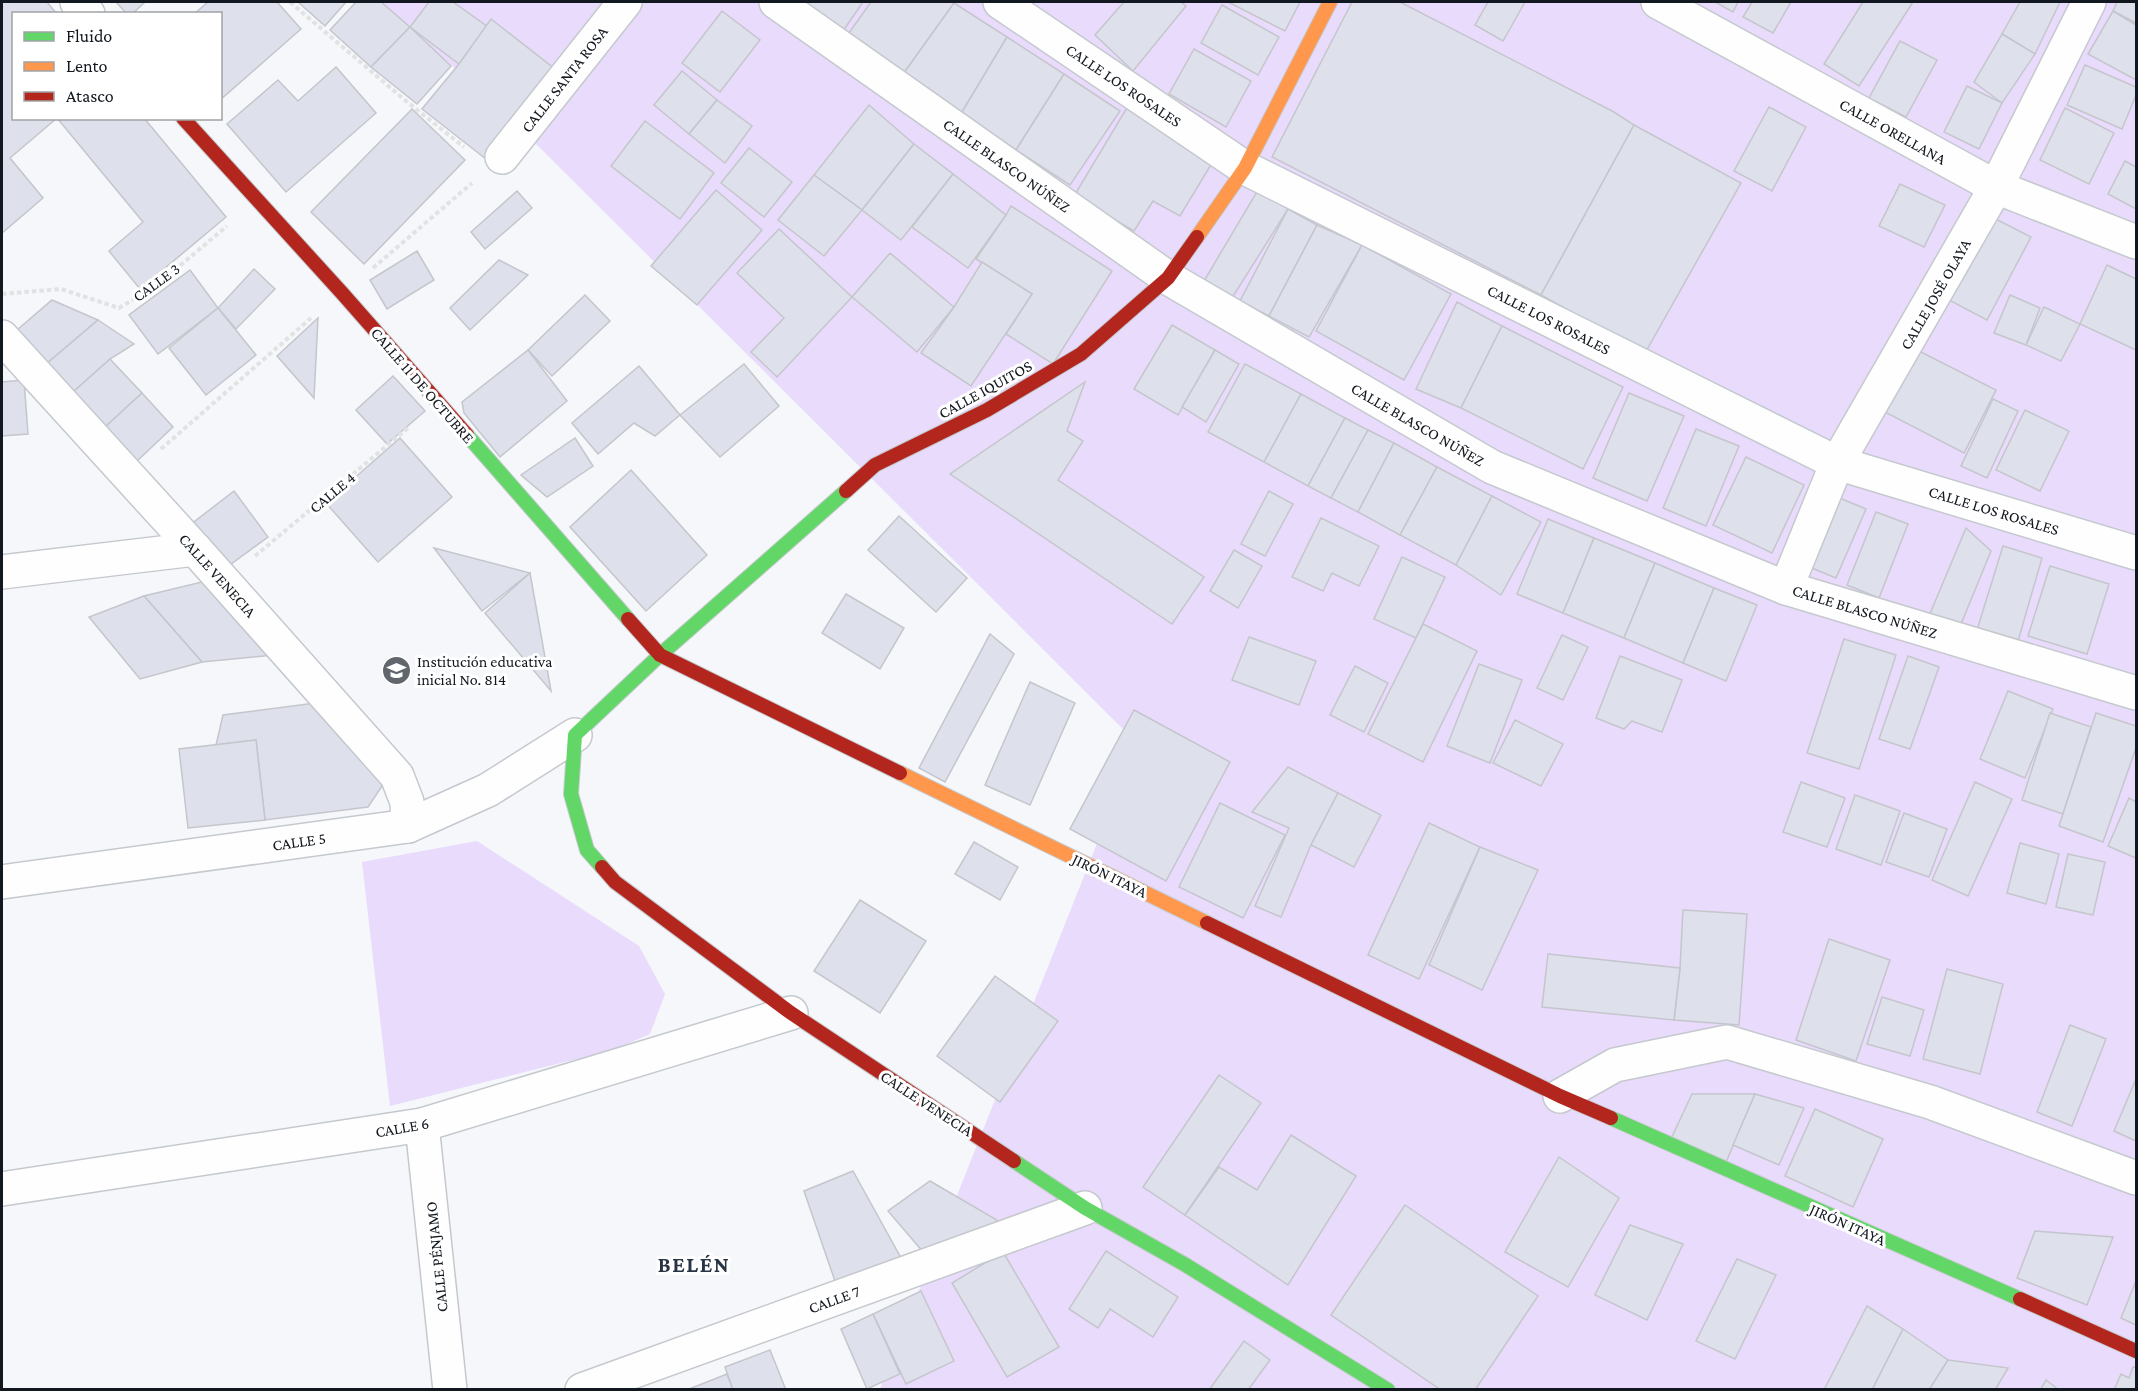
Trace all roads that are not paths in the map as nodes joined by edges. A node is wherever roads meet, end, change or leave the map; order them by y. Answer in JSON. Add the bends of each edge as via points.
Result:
{"nodes":[{"id":1,"x":625,"y":2,"type":"edge"},
{"id":2,"x":776,"y":2,"type":"edge"},
{"id":3,"x":1000,"y":2,"type":"edge"},
{"id":4,"x":1330,"y":2,"type":"edge"},
{"id":5,"x":1658,"y":2,"type":"edge"},
{"id":6,"x":2089,"y":2,"type":"edge"},
{"id":7,"x":185,"y":120,"type":"edge"},
{"id":8,"x":487,"y":155,"type":"road end"},
{"id":9,"x":1245,"y":168,"type":"junction"},
{"id":10,"x":1996,"y":187,"type":"junction"},
{"id":11,"x":2136,"y":242,"type":"edge"},
{"id":12,"x":1168,"y":278,"type":"junction"},
{"id":13,"x":2,"y":337,"type":"edge"},
{"id":14,"x":1837,"y":463,"type":"junction"},
{"id":15,"x":195,"y":549,"type":"junction"},
{"id":16,"x":2136,"y":553,"type":"edge"},
{"id":17,"x":2,"y":572,"type":"edge"},
{"id":18,"x":1786,"y":588,"type":"junction"},
{"id":19,"x":660,"y":655,"type":"junction"},
{"id":20,"x":2136,"y":693,"type":"edge"},
{"id":21,"x":575,"y":735,"type":"junction"},
{"id":22,"x":408,"y":826,"type":"junction"},
{"id":23,"x":2,"y":882,"type":"edge"},
{"id":24,"x":791,"y":1013,"type":"junction"},
{"id":25,"x":1560,"y":1096,"type":"junction"},
{"id":26,"x":422,"y":1125,"type":"junction"},
{"id":27,"x":2136,"y":1178,"type":"edge"},
{"id":28,"x":2,"y":1189,"type":"edge"},
{"id":29,"x":1085,"y":1208,"type":"junction"},
{"id":30,"x":2136,"y":1351,"type":"edge"},
{"id":31,"x":450,"y":1389,"type":"edge"},
{"id":32,"x":582,"y":1389,"type":"edge"},
{"id":33,"x":1388,"y":1389,"type":"edge"}],
"edges":[{"from":1,"to":8,"type":"street","name":"CALLE SANTA ROSA"},
{"from":2,"to":12,"type":"street","name":"CALLE BLASCO NÚÑEZ"},
{"from":3,"to":9,"type":"street","name":"CALLE LOS ROSALES"},
{"from":4,"to":9,"type":"street","name":"CALLE IQUITOS"},
{"from":5,"to":10,"type":"street","name":"CALLE ORELLANA"},
{"from":6,"to":10,"type":"street","name":"CALLE JOSÉ OLAYA"},
{"from":7,"to":19,"type":"street","name":"CALLE 11 DE OCTUBRE"},
{"from":9,"to":12,"type":"street","name":"CALLE IQUITOS"},
{"from":9,"to":14,"type":"street","name":"CALLE LOS ROSALES"},
{"from":10,"to":11,"type":"street","name":"CALLE ORELLANA"},
{"from":10,"to":14,"type":"street","name":"CALLE JOSÉ OLAYA"},
{"from":12,"to":18,"type":"street","name":"CALLE BLASCO NÚÑEZ","via":[[1492,466]]},
{"from":12,"to":19,"type":"street","name":"CALLE IQUITOS","via":[[1081,354],[987,410],[875,465]]},
{"from":13,"to":15,"type":"street","name":"CALLE VENECIA"},
{"from":14,"to":16,"type":"street","name":"CALLE LOS ROSALES"},
{"from":14,"to":18,"type":"street","name":"CALLE JOSÉ OLAYA"},
{"from":15,"to":17,"type":"street"},
{"from":15,"to":22,"type":"street","name":"CALLE VENECIA","via":[[397,776],[407,802]]},
{"from":18,"to":20,"type":"street","name":"CALLE BLASCO NÚÑEZ"},
{"from":19,"to":21,"type":"street","name":"CALLE IQUITOS"},
{"from":19,"to":25,"type":"street","name":"JIRÓN ITAYA"},
{"from":21,"to":22,"type":"street","name":"CALLE 5","via":[[488,790]]},
{"from":21,"to":24,"type":"street","name":"CALLE VENECIA","via":[[571,794],[587,850],[615,882]]},
{"from":22,"to":23,"type":"street","name":"CALLE 5"},
{"from":24,"to":26,"type":"street","name":"CALLE 6"},
{"from":24,"to":29,"type":"street","name":"CALLE VENECIA"},
{"from":25,"to":27,"type":"street","via":[[1614,1065],[1727,1042],[1930,1102]]},
{"from":25,"to":30,"type":"street","name":"JIRÓN ITAYA"},
{"from":26,"to":28,"type":"street","name":"CALLE 6"},
{"from":26,"to":31,"type":"street","name":"CALLE PÉNJAMO"},
{"from":29,"to":32,"type":"street","name":"CALLE 7"},
{"from":29,"to":33,"type":"street","name":"CALLE VENECIA"}]}
